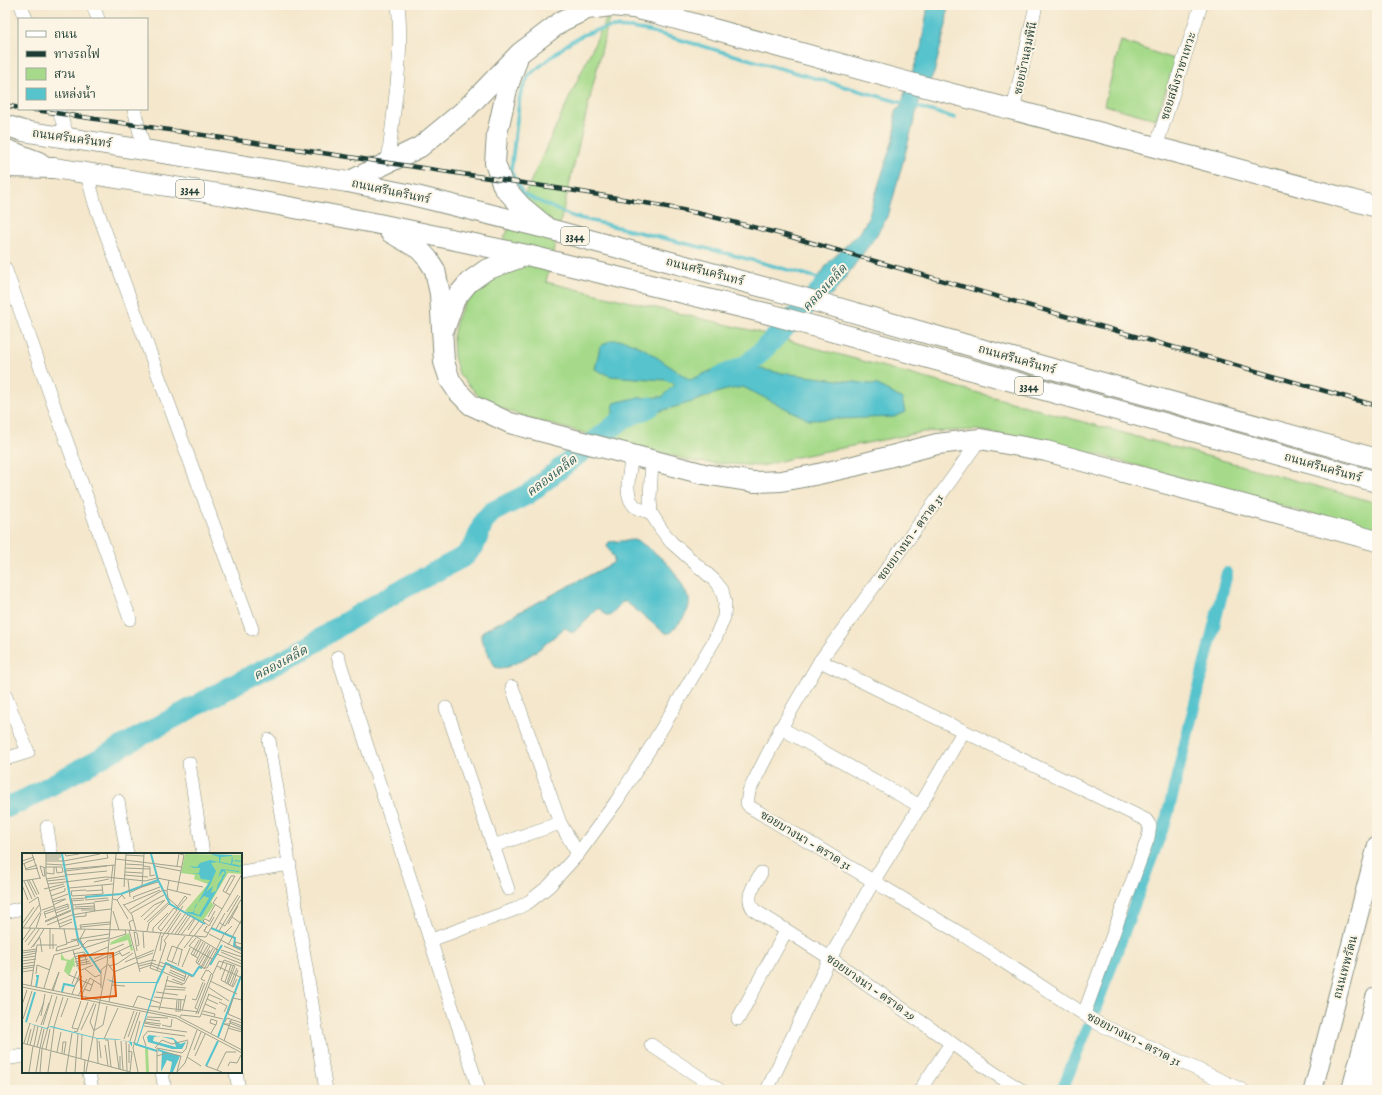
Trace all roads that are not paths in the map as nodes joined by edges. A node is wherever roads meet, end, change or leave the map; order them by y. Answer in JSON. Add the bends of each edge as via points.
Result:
{"nodes":[{"id":1,"x":21,"y":5,"type":"edge"},
{"id":2,"x":93,"y":5,"type":"edge"},
{"id":3,"x":398,"y":5,"type":"edge"},
{"id":4,"x":612,"y":5,"type":"edge"},
{"id":5,"x":1036,"y":5,"type":"edge"},
{"id":6,"x":1201,"y":5,"type":"edge"},
{"id":7,"x":26,"y":18,"type":"edge"},
{"id":8,"x":98,"y":18,"type":"edge"},
{"id":9,"x":520,"y":53,"type":"junction"},
{"id":10,"x":58,"y":110,"type":"edge"},
{"id":11,"x":134,"y":110,"type":"edge"},
{"id":12,"x":1013,"y":110,"type":"junction"},
{"id":13,"x":11,"y":129,"type":"edge"},
{"id":14,"x":68,"y":137,"type":"junction"},
{"id":15,"x":1156,"y":147,"type":"junction"},
{"id":16,"x":5,"y":149,"type":"edge"},
{"id":17,"x":144,"y":149,"type":"junction"},
{"id":18,"x":388,"y":162,"type":"junction"},
{"id":19,"x":5,"y":167,"type":"edge"},
{"id":20,"x":54,"y":168,"type":"junction"},
{"id":21,"x":87,"y":174,"type":"junction"},
{"id":22,"x":348,"y":182,"type":"junction"},
{"id":23,"x":1377,"y":207,"type":"edge"},
{"id":24,"x":374,"y":223,"type":"junction"},
{"id":25,"x":549,"y":229,"type":"junction"},
{"id":26,"x":527,"y":255,"type":"junction"},
{"id":27,"x":5,"y":268,"type":"edge"},
{"id":28,"x":443,"y":333,"type":"junction"},
{"id":29,"x":980,"y":439,"type":"junction"},
{"id":30,"x":632,"y":456,"type":"junction"},
{"id":31,"x":1377,"y":459,"type":"edge"},
{"id":32,"x":652,"y":461,"type":"junction"},
{"id":33,"x":1377,"y":482,"type":"edge"},
{"id":34,"x":651,"y":513,"type":"junction"},
{"id":35,"x":1377,"y":541,"type":"edge"},
{"id":36,"x":130,"y":619,"type":"dead end"},
{"id":37,"x":252,"y":629,"type":"dead end"},
{"id":38,"x":338,"y":657,"type":"dead end"},
{"id":39,"x":820,"y":661,"type":"junction"},
{"id":40,"x":512,"y":687,"type":"dead end"},
{"id":41,"x":5,"y":695,"type":"edge"},
{"id":42,"x":446,"y":708,"type":"dead end"},
{"id":43,"x":781,"y":728,"type":"junction"},
{"id":44,"x":963,"y":732,"type":"junction"},
{"id":45,"x":269,"y":740,"type":"dead end"},
{"id":46,"x":5,"y":759,"type":"edge"},
{"id":47,"x":189,"y":763,"type":"dead end"},
{"id":48,"x":118,"y":801,"type":"dead end"},
{"id":49,"x":920,"y":806,"type":"junction"},
{"id":50,"x":560,"y":823,"type":"junction"},
{"id":51,"x":46,"y":827,"type":"dead end"},
{"id":52,"x":1377,"y":845,"type":"edge"},
{"id":53,"x":493,"y":846,"type":"junction"},
{"id":54,"x":51,"y":853,"type":"edge"},
{"id":55,"x":127,"y":853,"type":"edge"},
{"id":56,"x":203,"y":853,"type":"edge"},
{"id":57,"x":578,"y":854,"type":"junction"},
{"id":58,"x":290,"y":864,"type":"junction"},
{"id":59,"x":242,"y":872,"type":"edge"},
{"id":60,"x":761,"y":873,"type":"dead end"},
{"id":61,"x":874,"y":880,"type":"junction"},
{"id":62,"x":508,"y":889,"type":"dead end"},
{"id":63,"x":22,"y":908,"type":"edge"},
{"id":64,"x":5,"y":912,"type":"edge"},
{"id":65,"x":786,"y":931,"type":"junction"},
{"id":66,"x":431,"y":940,"type":"junction"},
{"id":67,"x":830,"y":958,"type":"junction"},
{"id":68,"x":1377,"y":998,"type":"edge"},
{"id":69,"x":1084,"y":1014,"type":"junction"},
{"id":70,"x":738,"y":1018,"type":"dead end"},
{"id":71,"x":951,"y":1043,"type":"junction"},
{"id":72,"x":651,"y":1045,"type":"dead end"},
{"id":73,"x":22,"y":1056,"type":"edge"},
{"id":74,"x":5,"y":1058,"type":"edge"},
{"id":75,"x":1377,"y":1062,"type":"edge"},
{"id":76,"x":89,"y":1073,"type":"edge"},
{"id":77,"x":162,"y":1073,"type":"edge"},
{"id":78,"x":236,"y":1073,"type":"edge"},
{"id":79,"x":1234,"y":1089,"type":"edge"},
{"id":80,"x":92,"y":1090,"type":"edge"},
{"id":81,"x":165,"y":1090,"type":"edge"},
{"id":82,"x":239,"y":1090,"type":"edge"},
{"id":83,"x":326,"y":1090,"type":"edge"},
{"id":84,"x":479,"y":1090,"type":"edge"},
{"id":85,"x":719,"y":1090,"type":"edge"},
{"id":86,"x":767,"y":1090,"type":"edge"},
{"id":87,"x":920,"y":1090,"type":"edge"},
{"id":88,"x":1020,"y":1090,"type":"edge"},
{"id":89,"x":1313,"y":1090,"type":"edge"},
{"id":90,"x":1352,"y":1090,"type":"edge"},
{"id":91,"x":1370,"y":1090,"type":"edge"}],
"edges":[{"from":1,"to":7,"type":"street"},
{"from":2,"to":8,"type":"street"},
{"from":3,"to":18,"type":"street","via":[[400,25],[397,77]]},
{"from":4,"to":9,"type":"main road","via":[[587,9],[562,21]]},
{"from":4,"to":12,"type":"main road","via":[[655,13]]},
{"from":5,"to":12,"type":"street","name":"ซอยบ้านลุมพินี"},
{"from":6,"to":15,"type":"street","name":"ซอยสมิงราชาเทวะ"},
{"from":9,"to":18,"type":"main road","via":[[466,109],[420,147]]},
{"from":9,"to":25,"type":"main road","via":[[506,89],[497,134],[495,163],[503,186],[521,206]]},
{"from":10,"to":14,"type":"street"},
{"from":11,"to":17,"type":"street"},
{"from":12,"to":15,"type":"main road"},
{"from":13,"to":14,"type":"main road","name":"ถนนศรีนครินทร์","number":"3344"},
{"from":14,"to":17,"type":"main road","name":"ถนนศรีนครินทร์","number":"3344"},
{"from":15,"to":23,"type":"main road"},
{"from":16,"to":20,"type":"main road","name":"ถนนศรีนครินทร์","number":"3344"},
{"from":17,"to":22,"type":"main road","name":"ถนนศรีนครินทร์","number":"3344"},
{"from":18,"to":22,"type":"main road"},
{"from":19,"to":20,"type":"main road","name":"ถนนศรีนครินทร์","number":"3344"},
{"from":20,"to":21,"type":"main road","name":"ถนนศรีนครินทร์","number":"3344"},
{"from":21,"to":24,"type":"main road","name":"ถนนศรีนครินทร์","number":"3344","via":[[231,196]]},
{"from":21,"to":37,"type":"street","via":[[100,218]]},
{"from":22,"to":25,"type":"main road","name":"ถนนศรีนครินทร์","number":"3344"},
{"from":24,"to":26,"type":"main road","name":"ถนนศรีนครินทร์","number":"3344"},
{"from":24,"to":28,"type":"main road","via":[[419,249],[435,270]]},
{"from":25,"to":31,"type":"main road","name":"ถนนศรีนครินทร์","number":"3344"},
{"from":26,"to":28,"type":"main road","via":[[486,270],[469,282],[455,300]]},
{"from":26,"to":33,"type":"main road","name":"ถนนศรีนครินทร์","number":"3344","via":[[773,315]]},
{"from":27,"to":36,"type":"street"},
{"from":28,"to":30,"type":"main road","via":[[444,362],[450,380],[471,405],[510,423]]},
{"from":29,"to":32,"type":"main road","via":[[937,444],[814,476],[781,481],[754,482]]},
{"from":29,"to":35,"type":"main road","via":[[1046,451]]},
{"from":29,"to":39,"type":"street","name":"ซอยบางนา - ตราด 31"},
{"from":30,"to":32,"type":"main road"},
{"from":30,"to":34,"type":"street","via":[[628,495],[638,508]]},
{"from":32,"to":34,"type":"street"},
{"from":34,"to":57,"type":"street","via":[[671,542],[722,590],[725,603],[724,617],[715,639],[649,750],[616,802]]},
{"from":38,"to":66,"type":"street"},
{"from":39,"to":43,"type":"street","name":"ซอยบางนา - ตราด 31"},
{"from":39,"to":44,"type":"street"},
{"from":40,"to":50,"type":"street"},
{"from":41,"to":46,"type":"street","via":[[28,752]]},
{"from":42,"to":53,"type":"street"},
{"from":43,"to":49,"type":"street"},
{"from":43,"to":61,"type":"street","name":"ซอยบางนา - ตราด 31","via":[[749,791],[750,807]]},
{"from":44,"to":49,"type":"street"},
{"from":44,"to":69,"type":"street","via":[[1146,820],[1150,826],[1148,838]]},
{"from":45,"to":58,"type":"street"},
{"from":47,"to":56,"type":"street"},
{"from":48,"to":55,"type":"street"},
{"from":49,"to":61,"type":"street"},
{"from":50,"to":53,"type":"street"},
{"from":50,"to":57,"type":"street"},
{"from":51,"to":54,"type":"street"},
{"from":52,"to":89,"type":"main road","name":"ถนนเทพรัตน"},
{"from":53,"to":62,"type":"street"},
{"from":57,"to":66,"type":"street","via":[[549,886],[530,901],[516,909]]},
{"from":58,"to":59,"type":"street"},
{"from":58,"to":83,"type":"street"},
{"from":60,"to":65,"type":"street","name":"ซอยบางนา - ตราด 29","via":[[751,892],[750,905]]},
{"from":61,"to":67,"type":"street"},
{"from":61,"to":69,"type":"street","name":"ซอยบางนา - ตราด 31"},
{"from":63,"to":64,"type":"street"},
{"from":65,"to":67,"type":"street","name":"ซอยบางนา - ตราด 29"},
{"from":65,"to":70,"type":"street"},
{"from":66,"to":84,"type":"street"},
{"from":67,"to":71,"type":"street","name":"ซอยบางนา - ตราด 29"},
{"from":67,"to":86,"type":"street"},
{"from":68,"to":90,"type":"highway"},
{"from":69,"to":79,"type":"street","name":"ซอยบางนา - ตราด 31","via":[[1099,1024]]},
{"from":71,"to":87,"type":"street"},
{"from":71,"to":88,"type":"street","name":"ซอยบางนา - ตราด 29"},
{"from":72,"to":85,"type":"street"},
{"from":73,"to":74,"type":"street"},
{"from":75,"to":91,"type":"highway"},
{"from":76,"to":80,"type":"street"},
{"from":77,"to":81,"type":"street"},
{"from":78,"to":82,"type":"street"}]}
